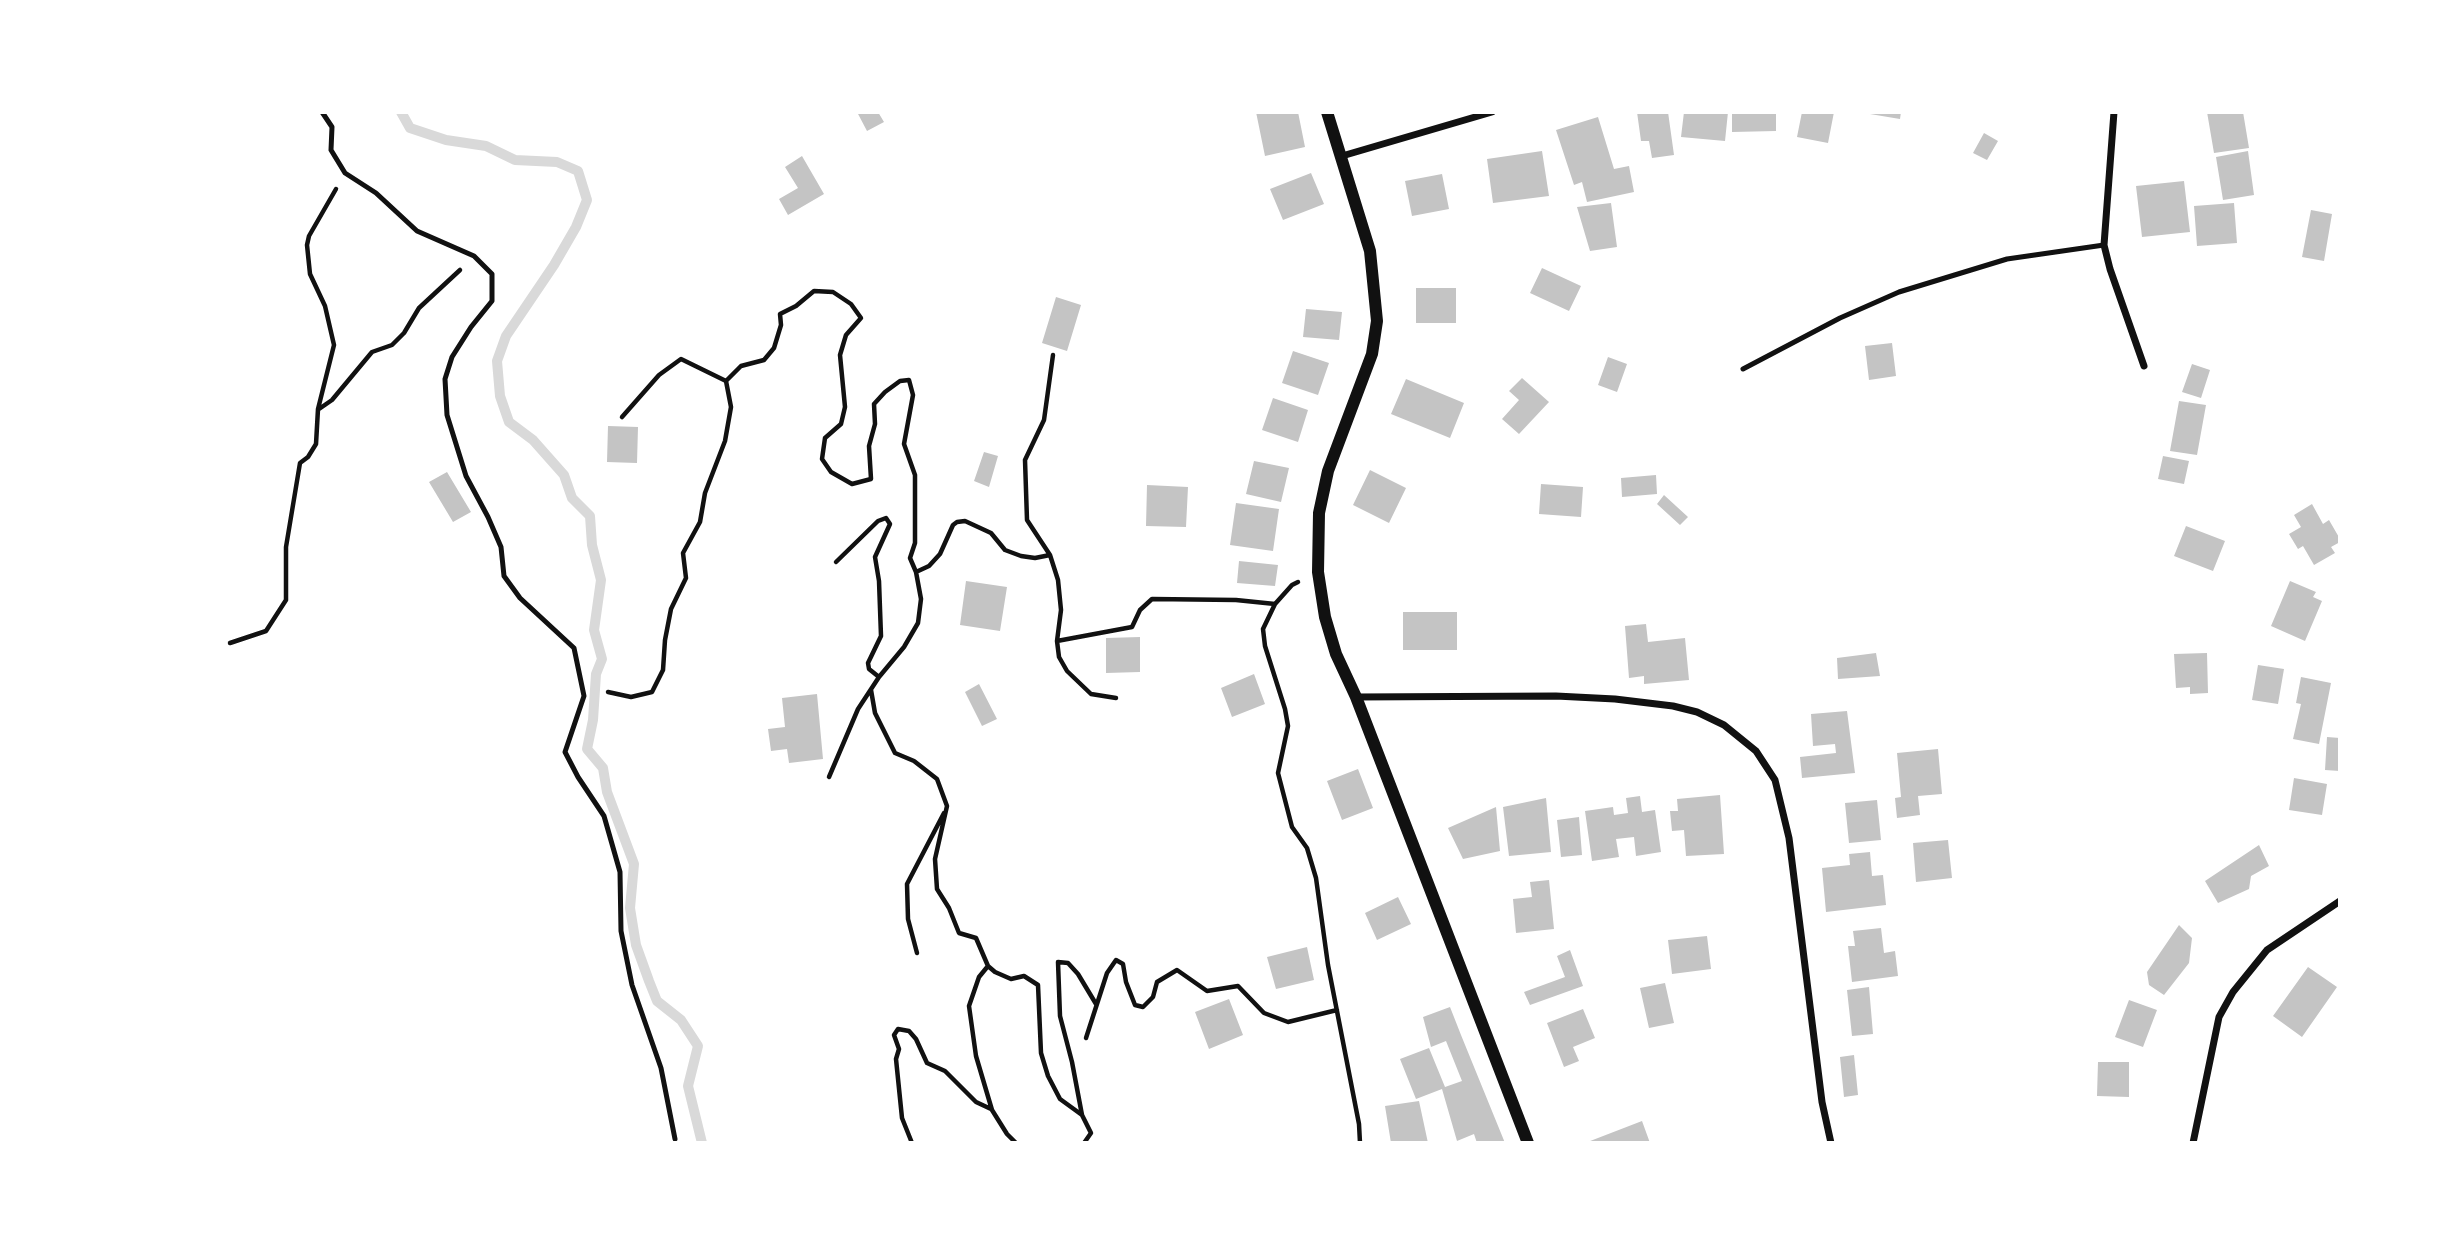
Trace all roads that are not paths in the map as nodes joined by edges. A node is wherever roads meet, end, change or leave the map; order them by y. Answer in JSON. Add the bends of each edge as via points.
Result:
{"nodes":[{"id":1,"x":322,"y":112,"type":"edge"},
{"id":2,"x":1327,"y":112,"type":"edge"},
{"id":3,"x":1492,"y":112,"type":"edge"},
{"id":4,"x":2114,"y":112,"type":"edge"},
{"id":5,"x":1342,"y":156,"type":"junction"},
{"id":6,"x":2104,"y":245,"type":"junction"},
{"id":7,"x":2144,"y":366,"type":"dead end"},
{"id":8,"x":1743,"y":369,"type":"dead end"},
{"id":9,"x":1356,"y":697,"type":"junction"},
{"id":10,"x":2340,"y":901,"type":"edge"},
{"id":11,"x":675,"y":1139,"type":"dead end"},
{"id":12,"x":1528,"y":1143,"type":"edge"},
{"id":13,"x":1831,"y":1143,"type":"edge"},
{"id":14,"x":2193,"y":1143,"type":"edge"}],
"edges":[{"from":1,"to":11,"type":"lane","via":[[332,127],[331,150],[345,173],[376,193],[417,231],[474,256],[492,274],[492,301],[452,357],[445,379],[447,415],[466,476],[500,547],[504,576],[520,598],[574,648],[584,696],[565,752],[604,816],[620,872],[623,945],[661,1068]]},
{"from":2,"to":5,"type":"street"},
{"from":3,"to":5,"type":"street"},
{"from":4,"to":6,"type":"street"},
{"from":5,"to":9,"type":"street","via":[[1370,251],[1377,321],[1372,354],[1328,471],[1319,513],[1318,572],[1336,654]]},
{"from":6,"to":7,"type":"street"},
{"from":6,"to":8,"type":"lane","via":[[2007,259],[1899,292]]},
{"from":9,"to":12,"type":"street"},
{"from":9,"to":13,"type":"street","via":[[1556,696],[1673,706],[1724,725],[1756,751],[1775,780],[1789,838]]},
{"from":10,"to":14,"type":"street","via":[[2267,950],[2233,992],[2219,1017]]}]}
